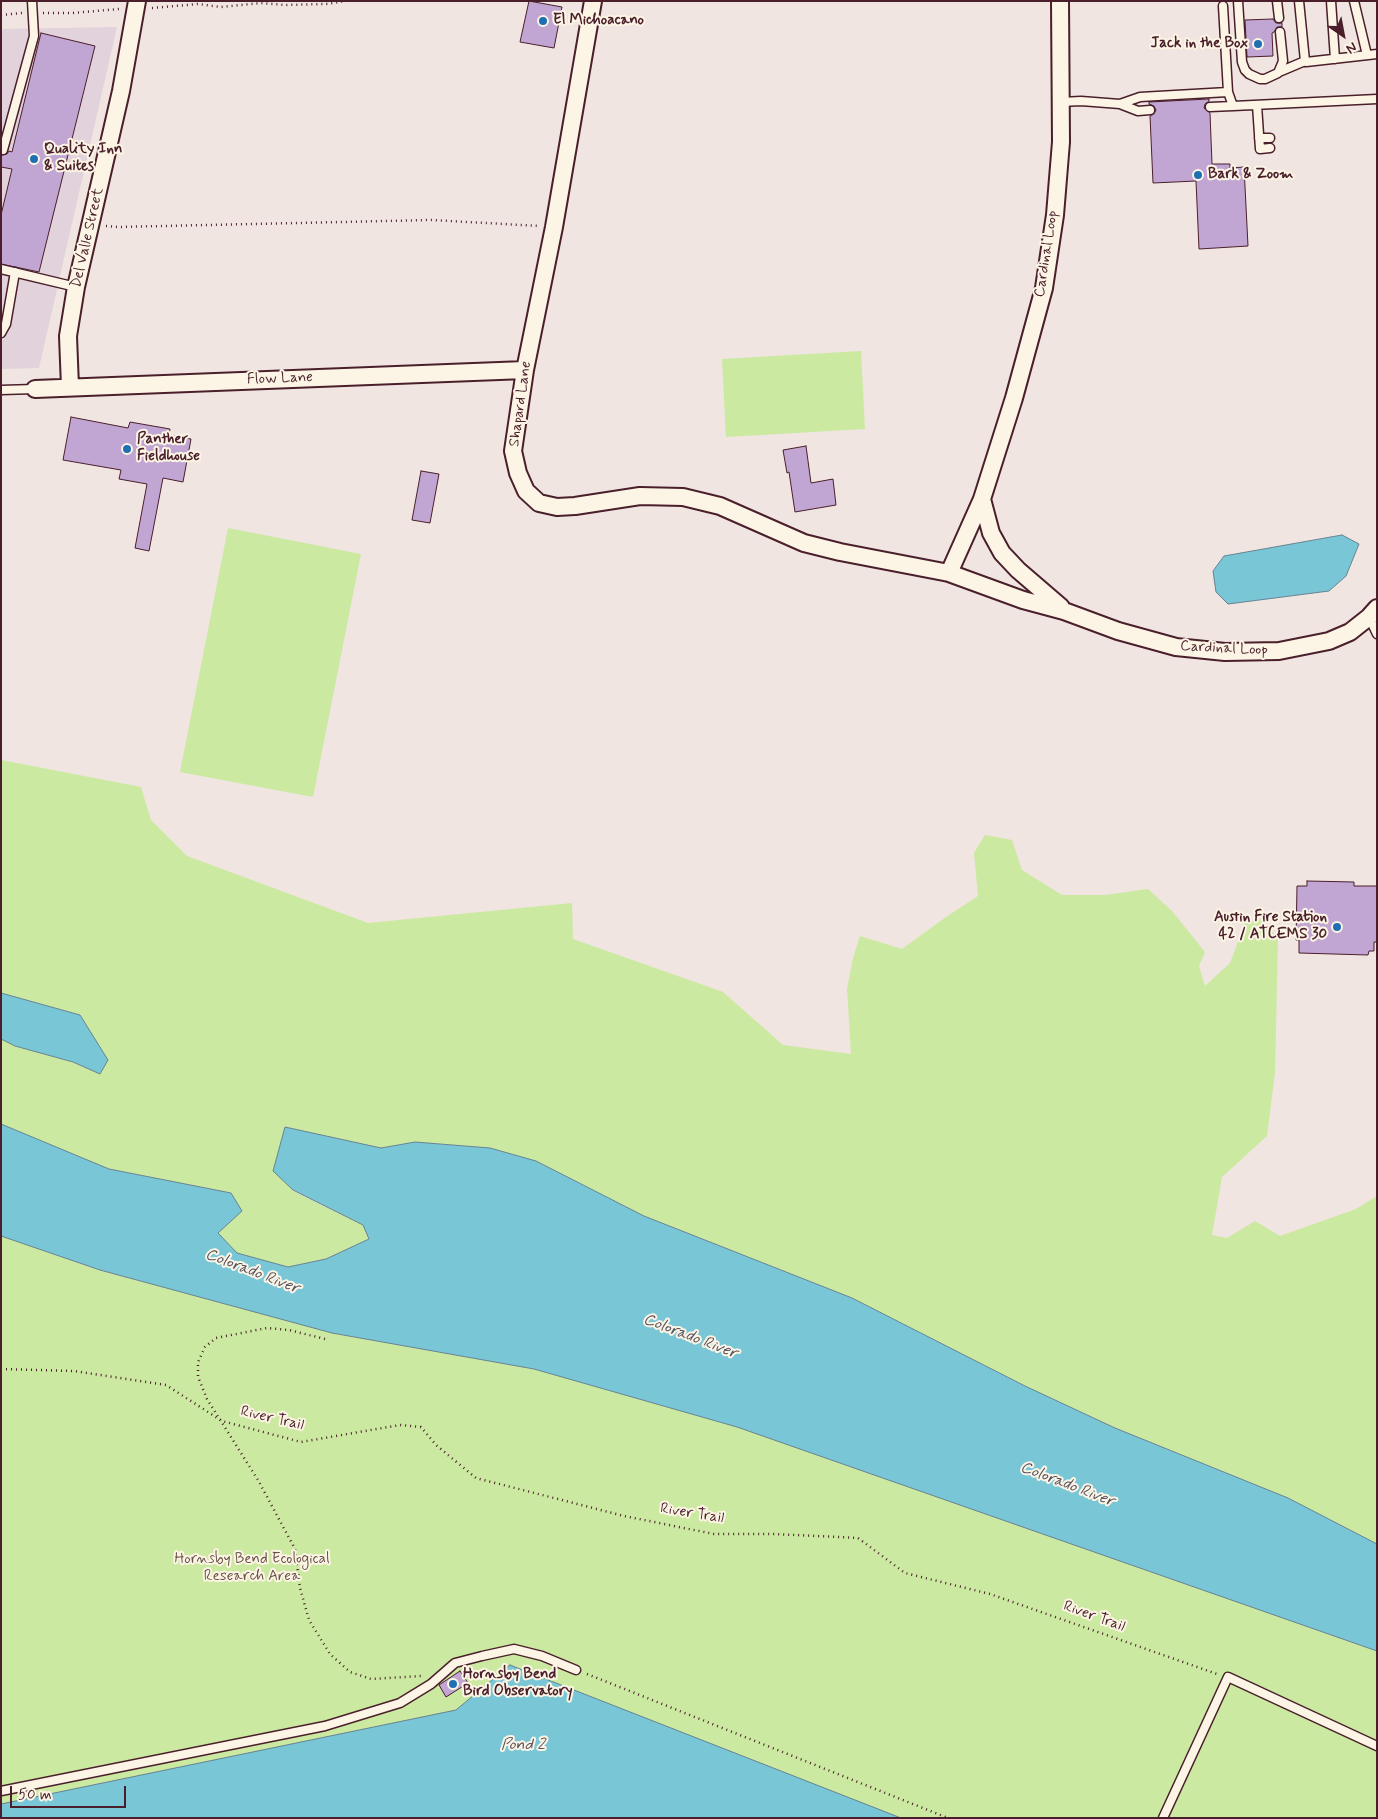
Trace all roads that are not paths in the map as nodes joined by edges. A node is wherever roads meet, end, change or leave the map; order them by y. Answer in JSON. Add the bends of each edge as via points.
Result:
{"nodes":[{"id":1,"x":32,"y":1,"type":"edge"},
{"id":2,"x":593,"y":1,"type":"edge"},
{"id":3,"x":1060,"y":1,"type":"edge"},
{"id":4,"x":1238,"y":1,"type":"edge"},
{"id":5,"x":1277,"y":1,"type":"edge"},
{"id":6,"x":1299,"y":1,"type":"edge"},
{"id":7,"x":1331,"y":1,"type":"edge"},
{"id":8,"x":1354,"y":2,"type":"edge"},
{"id":9,"x":137,"y":6,"type":"edge"},
{"id":10,"x":1223,"y":6,"type":"dead end"},
{"id":11,"x":1279,"y":18,"type":"dead end"},
{"id":12,"x":1280,"y":32,"type":"dead end"},
{"id":13,"x":1377,"y":54,"type":"edge"},
{"id":14,"x":1367,"y":56,"type":"junction"},
{"id":15,"x":1335,"y":59,"type":"junction"},
{"id":16,"x":1305,"y":61,"type":"junction"},
{"id":17,"x":1278,"y":73,"type":"junction"},
{"id":18,"x":1228,"y":92,"type":"junction"},
{"id":19,"x":1377,"y":99,"type":"edge"},
{"id":20,"x":1061,"y":102,"type":"junction"},
{"id":21,"x":1120,"y":104,"type":"junction"},
{"id":22,"x":1257,"y":105,"type":"junction"},
{"id":23,"x":1233,"y":106,"type":"junction"},
{"id":24,"x":1210,"y":108,"type":"dead end"},
{"id":25,"x":1150,"y":110,"type":"dead end"},
{"id":26,"x":5,"y":129,"type":"edge"},
{"id":27,"x":1259,"y":138,"type":"junction"},
{"id":28,"x":1270,"y":138,"type":"dead end"},
{"id":29,"x":1270,"y":148,"type":"dead end"},
{"id":30,"x":3,"y":150,"type":"dead end"},
{"id":31,"x":1,"y":269,"type":"edge"},
{"id":32,"x":16,"y":272,"type":"junction"},
{"id":33,"x":76,"y":288,"type":"junction"},
{"id":34,"x":1,"y":332,"type":"edge"},
{"id":35,"x":525,"y":370,"type":"junction"},
{"id":36,"x":70,"y":387,"type":"junction"},
{"id":37,"x":34,"y":389,"type":"joint"},
{"id":38,"x":1,"y":390,"type":"edge"},
{"id":39,"x":982,"y":499,"type":"junction"},
{"id":40,"x":949,"y":573,"type":"junction"},
{"id":41,"x":1064,"y":610,"type":"junction"},
{"id":42,"x":1373,"y":612,"type":"edge"},
{"id":43,"x":1377,"y":634,"type":"edge"},
{"id":44,"x":576,"y":1670,"type":"road end"},
{"id":45,"x":1377,"y":1746,"type":"edge"},
{"id":46,"x":1,"y":1791,"type":"edge"},
{"id":47,"x":1164,"y":1818,"type":"edge"}],
"edges":[{"from":1,"to":26,"type":"lane","via":[[34,36]]},
{"from":2,"to":35,"type":"street","name":"Shapard Lane","via":[[554,227]]},
{"from":3,"to":20,"type":"street","name":"Cardinal Loop"},
{"from":4,"to":17,"type":"lane","via":[[1245,70],[1260,79],[1271,78]]},
{"from":5,"to":11,"type":"lane"},
{"from":6,"to":16,"type":"lane"},
{"from":7,"to":15,"type":"lane"},
{"from":8,"to":14,"type":"lane"},
{"from":9,"to":33,"type":"street","name":"Del Valle Street"},
{"from":10,"to":18,"type":"lane"},
{"from":12,"to":17,"type":"lane","via":[[1283,61]]},
{"from":13,"to":14,"type":"lane"},
{"from":14,"to":15,"type":"lane"},
{"from":15,"to":16,"type":"lane"},
{"from":16,"to":17,"type":"lane"},
{"from":18,"to":21,"type":"lane","via":[[1140,97]]},
{"from":18,"to":23,"type":"lane"},
{"from":19,"to":22,"type":"lane"},
{"from":20,"to":21,"type":"lane"},
{"from":20,"to":39,"type":"street","name":"Cardinal Loop","via":[[1055,215],[1044,288]]},
{"from":21,"to":25,"type":"lane","via":[[1138,111]]},
{"from":22,"to":23,"type":"lane"},
{"from":22,"to":27,"type":"lane"},
{"from":23,"to":24,"type":"lane"},
{"from":26,"to":30,"type":"lane"},
{"from":27,"to":28,"type":"lane"},
{"from":27,"to":29,"type":"lane","via":[[1260,149]]},
{"from":31,"to":32,"type":"lane"},
{"from":32,"to":33,"type":"lane"},
{"from":32,"to":34,"type":"lane","via":[[6,324]]},
{"from":33,"to":36,"type":"street","name":"Del Valle Street","via":[[68,336]]},
{"from":35,"to":36,"type":"street","name":"Flow Lane"},
{"from":35,"to":40,"type":"street","name":"Shapard Lane","via":[[513,450],[526,490],[539,503],[557,507],[640,496],[683,496],[720,506],[804,543]]},
{"from":36,"to":37,"type":"street","name":"Flow Lane"},
{"from":37,"to":38,"type":"lane"},
{"from":39,"to":40,"type":"street","name":"Cardinal Loop"},
{"from":39,"to":41,"type":"street","name":"Cardinal Loop","via":[[991,533],[1002,553]]},
{"from":40,"to":41,"type":"street","name":"Cardinal Loop","via":[[1024,600]]},
{"from":41,"to":42,"type":"street","name":"Cardinal Loop","via":[[1118,631],[1176,647],[1225,652],[1279,651],[1329,641],[1350,632]]},
{"from":42,"to":43,"type":"lane"},
{"from":44,"to":46,"type":"lane","via":[[514,1649],[455,1664],[400,1703],[325,1726]]},
{"from":45,"to":47,"type":"lane","via":[[1228,1677]]}]}
